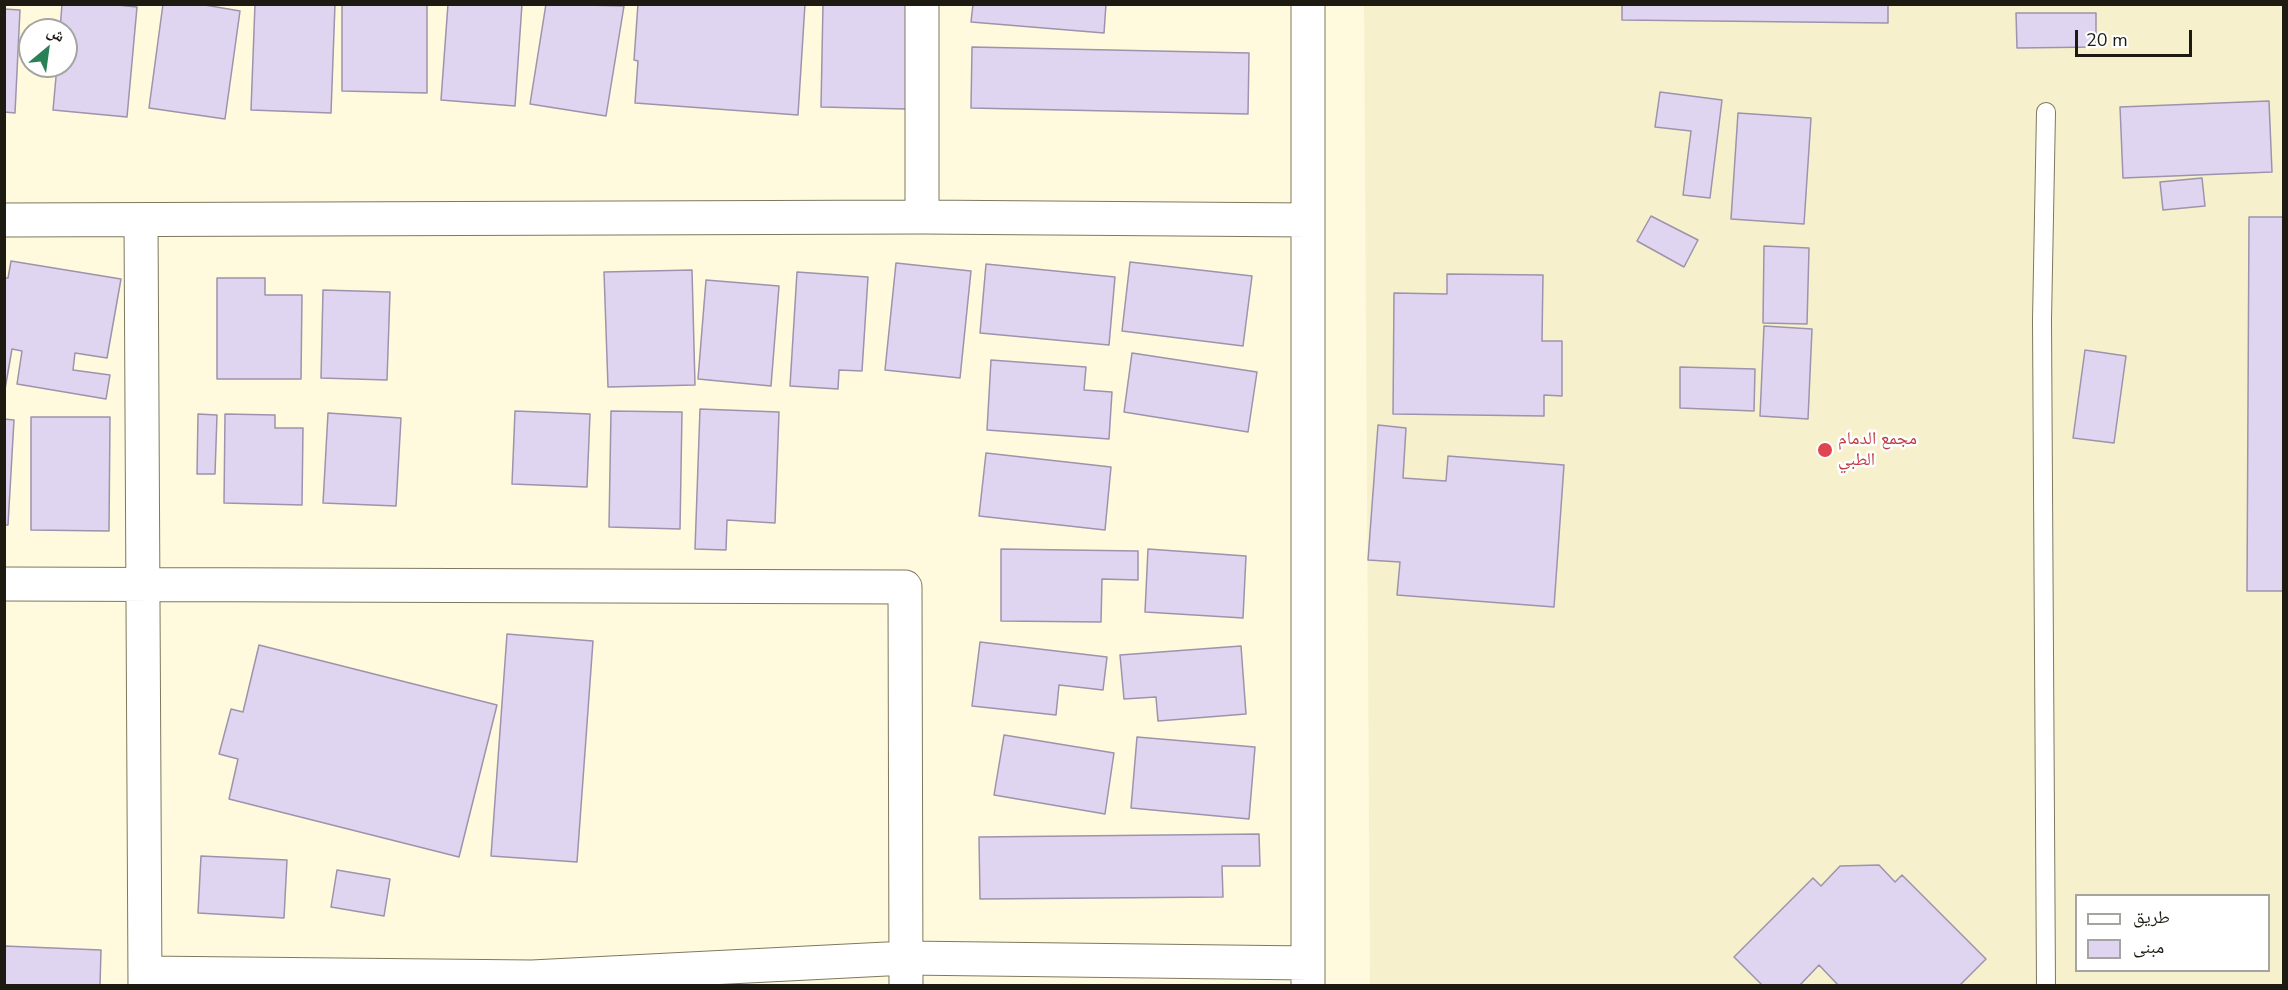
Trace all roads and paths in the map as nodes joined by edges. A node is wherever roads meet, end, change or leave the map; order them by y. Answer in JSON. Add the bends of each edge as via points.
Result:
{"nodes":[{"id":1,"x":922,"y":4,"type":"edge"},
{"id":2,"x":1308,"y":4,"type":"edge"},
{"id":3,"x":2046,"y":112,"type":"dead end"},
{"id":4,"x":922,"y":217,"type":"junction"},
{"id":5,"x":4,"y":220,"type":"edge"},
{"id":6,"x":141,"y":220,"type":"junction"},
{"id":7,"x":1308,"y":220,"type":"junction"},
{"id":8,"x":4,"y":584,"type":"edge"},
{"id":9,"x":143,"y":585,"type":"junction"},
{"id":10,"x":906,"y":972,"type":"edge"},
{"id":11,"x":1308,"y":974,"type":"edge"},
{"id":12,"x":145,"y":979,"type":"edge"},
{"id":13,"x":532,"y":981,"type":"edge"},
{"id":14,"x":2046,"y":986,"type":"edge"}],
"edges":[{"from":1,"to":4,"type":"street"},
{"from":2,"to":7,"type":"street"},
{"from":3,"to":14,"type":"lane","via":[[2042,331]]},
{"from":4,"to":6,"type":"street"},
{"from":4,"to":7,"type":"street"},
{"from":5,"to":6,"type":"street"},
{"from":6,"to":9,"type":"street"},
{"from":7,"to":11,"type":"street"},
{"from":8,"to":9,"type":"street"},
{"from":9,"to":10,"type":"street","via":[[905,587]]},
{"from":9,"to":12,"type":"street"},
{"from":10,"to":11,"type":"street"},
{"from":10,"to":13,"type":"street"},
{"from":12,"to":13,"type":"street"}]}
